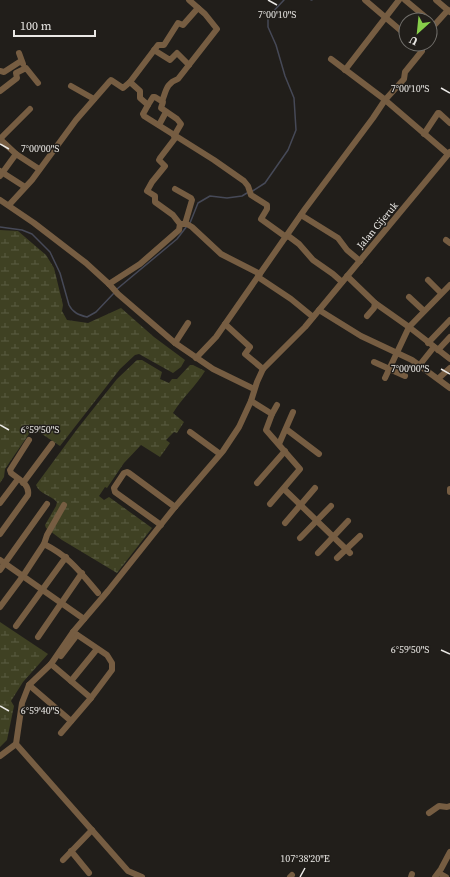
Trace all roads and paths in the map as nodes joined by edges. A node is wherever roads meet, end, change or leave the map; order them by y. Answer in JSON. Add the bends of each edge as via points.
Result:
{"nodes":[{"id":1,"x":189,"y":0,"type":"edge"},
{"id":2,"x":365,"y":0,"type":"edge"},
{"id":3,"x":399,"y":0,"type":"edge"},
{"id":4,"x":405,"y":0,"type":"edge"},
{"id":5,"x":436,"y":0,"type":"edge"},
{"id":6,"x":198,"y":8,"type":"junction"},
{"id":7,"x":449,"y":11,"type":"edge"},
{"id":8,"x":419,"y":12,"type":"edge"},
{"id":9,"x":386,"y":17,"type":"junction"},
{"id":10,"x":438,"y":18,"type":"edge"},
{"id":11,"x":398,"y":28,"type":"edge"},
{"id":12,"x":154,"y":50,"type":"junction"},
{"id":13,"x":422,"y":52,"type":"edge"},
{"id":14,"x":19,"y":53,"type":"dead end"},
{"id":15,"x":331,"y":59,"type":"dead end"},
{"id":16,"x":21,"y":61,"type":"junction"},
{"id":17,"x":189,"y":65,"type":"junction"},
{"id":18,"x":26,"y":68,"type":"junction"},
{"id":19,"x":345,"y":70,"type":"junction"},
{"id":20,"x":0,"y":71,"type":"edge"},
{"id":21,"x":130,"y":82,"type":"junction"},
{"id":22,"x":38,"y":83,"type":"dead end"},
{"id":23,"x":72,"y":86,"type":"dead end"},
{"id":24,"x":0,"y":91,"type":"edge"},
{"id":25,"x":94,"y":100,"type":"junction"},
{"id":26,"x":385,"y":100,"type":"junction"},
{"id":27,"x":162,"y":101,"type":"junction"},
{"id":28,"x":148,"y":105,"type":"junction"},
{"id":29,"x":30,"y":109,"type":"dead end"},
{"id":30,"x":166,"y":112,"type":"junction"},
{"id":31,"x":450,"y":123,"type":"edge"},
{"id":32,"x":159,"y":125,"type":"junction"},
{"id":33,"x":424,"y":134,"type":"junction"},
{"id":34,"x":175,"y":136,"type":"junction"},
{"id":35,"x":449,"y":153,"type":"edge"},
{"id":36,"x":16,"y":154,"type":"junction"},
{"id":37,"x":40,"y":169,"type":"junction"},
{"id":38,"x":1,"y":173,"type":"edge"},
{"id":39,"x":25,"y":187,"type":"junction"},
{"id":40,"x":175,"y":189,"type":"dead end"},
{"id":41,"x":0,"y":200,"type":"edge"},
{"id":42,"x":9,"y":205,"type":"junction"},
{"id":43,"x":301,"y":215,"type":"junction"},
{"id":44,"x":185,"y":224,"type":"junction"},
{"id":45,"x":287,"y":236,"type":"junction"},
{"id":46,"x":360,"y":261,"type":"junction"},
{"id":47,"x":259,"y":276,"type":"junction"},
{"id":48,"x":347,"y":276,"type":"junction"},
{"id":49,"x":428,"y":280,"type":"dead end"},
{"id":50,"x":342,"y":282,"type":"junction"},
{"id":51,"x":110,"y":285,"type":"junction"},
{"id":52,"x":450,"y":285,"type":"edge"},
{"id":53,"x":441,"y":293,"type":"junction"},
{"id":54,"x":409,"y":297,"type":"dead end"},
{"id":55,"x":375,"y":303,"type":"junction"},
{"id":56,"x":319,"y":310,"type":"junction"},
{"id":57,"x":424,"y":311,"type":"junction"},
{"id":58,"x":367,"y":316,"type":"dead end"},
{"id":59,"x":312,"y":317,"type":"junction"},
{"id":60,"x":450,"y":320,"type":"edge"},
{"id":61,"x":188,"y":323,"type":"dead end"},
{"id":62,"x":225,"y":324,"type":"junction"},
{"id":63,"x":409,"y":327,"type":"junction"},
{"id":64,"x":210,"y":333,"type":"dead end"},
{"id":65,"x":216,"y":337,"type":"junction"},
{"id":66,"x":450,"y":338,"type":"edge"},
{"id":67,"x":175,"y":343,"type":"junction"},
{"id":68,"x":428,"y":343,"type":"junction"},
{"id":69,"x":436,"y":349,"type":"junction"},
{"id":70,"x":398,"y":353,"type":"junction"},
{"id":71,"x":196,"y":358,"type":"junction"},
{"id":72,"x":450,"y":359,"type":"edge"},
{"id":73,"x":374,"y":362,"type":"dead end"},
{"id":74,"x":422,"y":362,"type":"dead end"},
{"id":75,"x":450,"y":368,"type":"edge"},
{"id":76,"x":263,"y":369,"type":"junction"},
{"id":77,"x":390,"y":369,"type":"junction"},
{"id":78,"x":404,"y":376,"type":"dead end"},
{"id":79,"x":440,"y":377,"type":"dead end"},
{"id":80,"x":385,"y":378,"type":"dead end"},
{"id":81,"x":254,"y":388,"type":"junction"},
{"id":82,"x":450,"y":388,"type":"edge"},
{"id":83,"x":251,"y":401,"type":"junction"},
{"id":84,"x":277,"y":405,"type":"dead end"},
{"id":85,"x":293,"y":412,"type":"dead end"},
{"id":86,"x":272,"y":414,"type":"junction"},
{"id":87,"x":286,"y":429,"type":"junction"},
{"id":88,"x":190,"y":432,"type":"dead end"},
{"id":89,"x":30,"y":440,"type":"dead end"},
{"id":90,"x":52,"y":444,"type":"dead end"},
{"id":91,"x":279,"y":444,"type":"junction"},
{"id":92,"x":285,"y":451,"type":"junction"},
{"id":93,"x":220,"y":454,"type":"junction"},
{"id":94,"x":319,"y":454,"type":"dead end"},
{"id":95,"x":18,"y":479,"type":"junction"},
{"id":96,"x":23,"y":483,"type":"junction"},
{"id":97,"x":257,"y":483,"type":"dead end"},
{"id":98,"x":315,"y":488,"type":"dead end"},
{"id":99,"x":284,"y":489,"type":"junction"},
{"id":100,"x":450,"y":489,"type":"edge"},
{"id":101,"x":450,"y":492,"type":"edge"},
{"id":102,"x":0,"y":503,"type":"edge"},
{"id":103,"x":47,"y":504,"type":"dead end"},
{"id":104,"x":270,"y":504,"type":"dead end"},
{"id":105,"x":64,"y":505,"type":"dead end"},
{"id":106,"x":301,"y":505,"type":"junction"},
{"id":107,"x":331,"y":506,"type":"dead end"},
{"id":108,"x":176,"y":507,"type":"junction"},
{"id":109,"x":316,"y":521,"type":"junction"},
{"id":110,"x":348,"y":522,"type":"dead end"},
{"id":111,"x":284,"y":523,"type":"dead end"},
{"id":112,"x":161,"y":525,"type":"junction"},
{"id":113,"x":0,"y":534,"type":"edge"},
{"id":114,"x":360,"y":536,"type":"dead end"},
{"id":115,"x":333,"y":537,"type":"junction"},
{"id":116,"x":300,"y":538,"type":"dead end"},
{"id":117,"x":44,"y":544,"type":"junction"},
{"id":118,"x":348,"y":551,"type":"junction"},
{"id":119,"x":318,"y":553,"type":"dead end"},
{"id":120,"x":66,"y":557,"type":"junction"},
{"id":121,"x":337,"y":558,"type":"dead end"},
{"id":122,"x":2,"y":562,"type":"edge"},
{"id":123,"x":0,"y":570,"type":"edge"},
{"id":124,"x":82,"y":573,"type":"junction"},
{"id":125,"x":23,"y":576,"type":"junction"},
{"id":126,"x":42,"y":590,"type":"junction"},
{"id":127,"x":98,"y":593,"type":"dead end"},
{"id":128,"x":62,"y":603,"type":"junction"},
{"id":129,"x":0,"y":607,"type":"edge"},
{"id":130,"x":84,"y":618,"type":"junction"},
{"id":131,"x":16,"y":626,"type":"dead end"},
{"id":132,"x":75,"y":633,"type":"junction"},
{"id":133,"x":38,"y":637,"type":"dead end"},
{"id":134,"x":97,"y":649,"type":"junction"},
{"id":135,"x":52,"y":665,"type":"junction"},
{"id":136,"x":71,"y":681,"type":"junction"},
{"id":137,"x":30,"y":685,"type":"junction"},
{"id":138,"x":90,"y":698,"type":"junction"},
{"id":139,"x":71,"y":720,"type":"junction"},
{"id":140,"x":61,"y":733,"type":"dead end"},
{"id":141,"x":16,"y":744,"type":"junction"},
{"id":142,"x":0,"y":756,"type":"edge"},
{"id":143,"x":450,"y":806,"type":"edge"},
{"id":144,"x":428,"y":813,"type":"dead end"},
{"id":145,"x":92,"y":830,"type":"junction"},
{"id":146,"x":71,"y":851,"type":"junction"},
{"id":147,"x":450,"y":852,"type":"edge"},
{"id":148,"x":63,"y":860,"type":"dead end"},
{"id":149,"x":89,"y":873,"type":"dead end"},
{"id":150,"x":437,"y":875,"type":"edge"},
{"id":151,"x":142,"y":877,"type":"edge"},
{"id":152,"x":446,"y":877,"type":"edge"}],
"edges":[{"from":1,"to":6,"type":"street"},
{"from":2,"to":9,"type":"street"},
{"from":3,"to":9,"type":"street"},
{"from":4,"to":8,"type":"street"},
{"from":5,"to":7,"type":"street"},
{"from":6,"to":12,"type":"street","via":[[184,25],[178,23],[164,45],[159,44]]},
{"from":6,"to":17,"type":"street","via":[[218,28]]},
{"from":7,"to":10,"type":"street"},
{"from":9,"to":11,"type":"street"},
{"from":9,"to":19,"type":"street"},
{"from":12,"to":17,"type":"street","via":[[170,60],[178,53]]},
{"from":12,"to":21,"type":"street"},
{"from":13,"to":26,"type":"street","via":[[405,72],[404,79]]},
{"from":14,"to":16,"type":"street"},
{"from":15,"to":19,"type":"street"},
{"from":16,"to":18,"type":"street"},
{"from":16,"to":20,"type":"street","via":[[4,72]]},
{"from":17,"to":27,"type":"street","via":[[178,79],[169,84]]},
{"from":18,"to":22,"type":"street"},
{"from":18,"to":24,"type":"street","via":[[16,73],[17,78]]},
{"from":19,"to":26,"type":"street"},
{"from":21,"to":25,"type":"street","via":[[123,88],[110,80]]},
{"from":21,"to":28,"type":"street","via":[[140,91],[140,98]]},
{"from":23,"to":25,"type":"street"},
{"from":25,"to":37,"type":"street"},
{"from":26,"to":33,"type":"street"},
{"from":26,"to":43,"type":"street"},
{"from":27,"to":28,"type":"street","via":[[154,97]]},
{"from":27,"to":30,"type":"street","via":[[161,108]]},
{"from":28,"to":32,"type":"street","via":[[143,116]]},
{"from":29,"to":36,"type":"street","via":[[1,140]]},
{"from":30,"to":32,"type":"street"},
{"from":30,"to":34,"type":"street","via":[[181,123]]},
{"from":31,"to":33,"type":"street","via":[[438,113]]},
{"from":32,"to":34,"type":"street"},
{"from":33,"to":35,"type":"street"},
{"from":34,"to":44,"type":"street","via":[[160,158],[165,166],[147,191],[155,196],[155,202]]},
{"from":34,"to":45,"type":"street","via":[[244,181],[249,191],[267,205],[261,218]]},
{"from":35,"to":46,"type":"street","name":"Jalan Cijeruk"},
{"from":36,"to":37,"type":"street"},
{"from":36,"to":38,"type":"street"},
{"from":37,"to":39,"type":"street"},
{"from":38,"to":39,"type":"street"},
{"from":39,"to":42,"type":"street"},
{"from":40,"to":44,"type":"street","via":[[192,200]]},
{"from":41,"to":42,"type":"street"},
{"from":42,"to":51,"type":"street","via":[[86,263]]},
{"from":43,"to":45,"type":"street"},
{"from":43,"to":46,"type":"street","via":[[338,238]]},
{"from":44,"to":47,"type":"street","via":[[221,254]]},
{"from":44,"to":51,"type":"street","via":[[140,264]]},
{"from":45,"to":47,"type":"street"},
{"from":45,"to":50,"type":"street"},
{"from":46,"to":48,"type":"street","name":"Jalan Cijeruk"},
{"from":47,"to":59,"type":"street"},
{"from":47,"to":62,"type":"street"},
{"from":48,"to":50,"type":"street","name":"Jalan Cijeruk"},
{"from":48,"to":55,"type":"street"},
{"from":49,"to":53,"type":"street"},
{"from":50,"to":56,"type":"street","name":"Jalan Cijeruk"},
{"from":51,"to":67,"type":"street"},
{"from":52,"to":53,"type":"street"},
{"from":53,"to":57,"type":"street"},
{"from":54,"to":57,"type":"street"},
{"from":55,"to":58,"type":"street"},
{"from":55,"to":63,"type":"street"},
{"from":56,"to":59,"type":"street","name":"Jalan Cijeruk"},
{"from":56,"to":70,"type":"street","via":[[360,336]]},
{"from":57,"to":63,"type":"street"},
{"from":59,"to":76,"type":"street","name":"Jalan Cijeruk"},
{"from":60,"to":68,"type":"street"},
{"from":61,"to":67,"type":"street"},
{"from":62,"to":65,"type":"street"},
{"from":62,"to":76,"type":"street","via":[[250,347],[245,354]]},
{"from":63,"to":68,"type":"street"},
{"from":63,"to":70,"type":"street"},
{"from":64,"to":65,"type":"street"},
{"from":65,"to":71,"type":"street"},
{"from":66,"to":69,"type":"street"},
{"from":67,"to":71,"type":"street"},
{"from":68,"to":69,"type":"street"},
{"from":69,"to":72,"type":"street"},
{"from":69,"to":74,"type":"street"},
{"from":70,"to":77,"type":"street"},
{"from":70,"to":82,"type":"street","via":[[412,360]]},
{"from":71,"to":81,"type":"street","via":[[230,378]]},
{"from":73,"to":77,"type":"street"},
{"from":75,"to":79,"type":"street"},
{"from":76,"to":81,"type":"street"},
{"from":77,"to":78,"type":"street"},
{"from":77,"to":80,"type":"street"},
{"from":81,"to":83,"type":"street"},
{"from":83,"to":86,"type":"street"},
{"from":83,"to":93,"type":"street","via":[[237,431]]},
{"from":84,"to":86,"type":"street"},
{"from":85,"to":87,"type":"street"},
{"from":86,"to":91,"type":"street","via":[[266,429]]},
{"from":87,"to":91,"type":"street"},
{"from":87,"to":94,"type":"street"},
{"from":88,"to":93,"type":"street"},
{"from":89,"to":95,"type":"street","via":[[10,469]]},
{"from":90,"to":96,"type":"street"},
{"from":91,"to":92,"type":"street"},
{"from":92,"to":97,"type":"street"},
{"from":92,"to":99,"type":"street","via":[[300,469]]},
{"from":93,"to":108,"type":"street"},
{"from":95,"to":96,"type":"street"},
{"from":95,"to":102,"type":"street"},
{"from":96,"to":113,"type":"street","via":[[28,488],[28,495]]},
{"from":98,"to":106,"type":"street"},
{"from":99,"to":104,"type":"street"},
{"from":99,"to":106,"type":"street"},
{"from":100,"to":101,"type":"street"},
{"from":103,"to":122,"type":"street"},
{"from":105,"to":117,"type":"street","via":[[46,535]]},
{"from":106,"to":109,"type":"street"},
{"from":106,"to":111,"type":"street"},
{"from":107,"to":109,"type":"street"},
{"from":108,"to":112,"type":"street"},
{"from":108,"to":112,"type":"street","via":[[124,472],[114,492]]},
{"from":109,"to":115,"type":"street"},
{"from":109,"to":116,"type":"street"},
{"from":110,"to":115,"type":"street"},
{"from":112,"to":130,"type":"street"},
{"from":114,"to":118,"type":"street"},
{"from":115,"to":118,"type":"street"},
{"from":115,"to":119,"type":"street"},
{"from":117,"to":120,"type":"street"},
{"from":117,"to":125,"type":"street"},
{"from":118,"to":121,"type":"street"},
{"from":120,"to":124,"type":"street"},
{"from":120,"to":126,"type":"street"},
{"from":122,"to":123,"type":"street"},
{"from":122,"to":125,"type":"street"},
{"from":124,"to":127,"type":"street"},
{"from":124,"to":128,"type":"street"},
{"from":125,"to":126,"type":"street"},
{"from":125,"to":129,"type":"street"},
{"from":126,"to":128,"type":"street"},
{"from":126,"to":131,"type":"street"},
{"from":128,"to":130,"type":"street"},
{"from":128,"to":133,"type":"street"},
{"from":130,"to":132,"type":"street"},
{"from":132,"to":134,"type":"street"},
{"from":132,"to":135,"type":"street"},
{"from":134,"to":136,"type":"street"},
{"from":134,"to":138,"type":"street","via":[[109,656],[113,668]]},
{"from":135,"to":136,"type":"street"},
{"from":135,"to":137,"type":"street"},
{"from":136,"to":138,"type":"street"},
{"from":137,"to":139,"type":"street"},
{"from":137,"to":141,"type":"street","via":[[22,703]]},
{"from":138,"to":139,"type":"street"},
{"from":139,"to":140,"type":"street"},
{"from":141,"to":142,"type":"street"},
{"from":141,"to":145,"type":"street"},
{"from":143,"to":144,"type":"street","via":[[439,806]]},
{"from":145,"to":146,"type":"street"},
{"from":145,"to":151,"type":"street","via":[[128,871]]},
{"from":146,"to":148,"type":"street"},
{"from":146,"to":149,"type":"street"},
{"from":147,"to":150,"type":"street"},
{"from":150,"to":152,"type":"street"}]}
